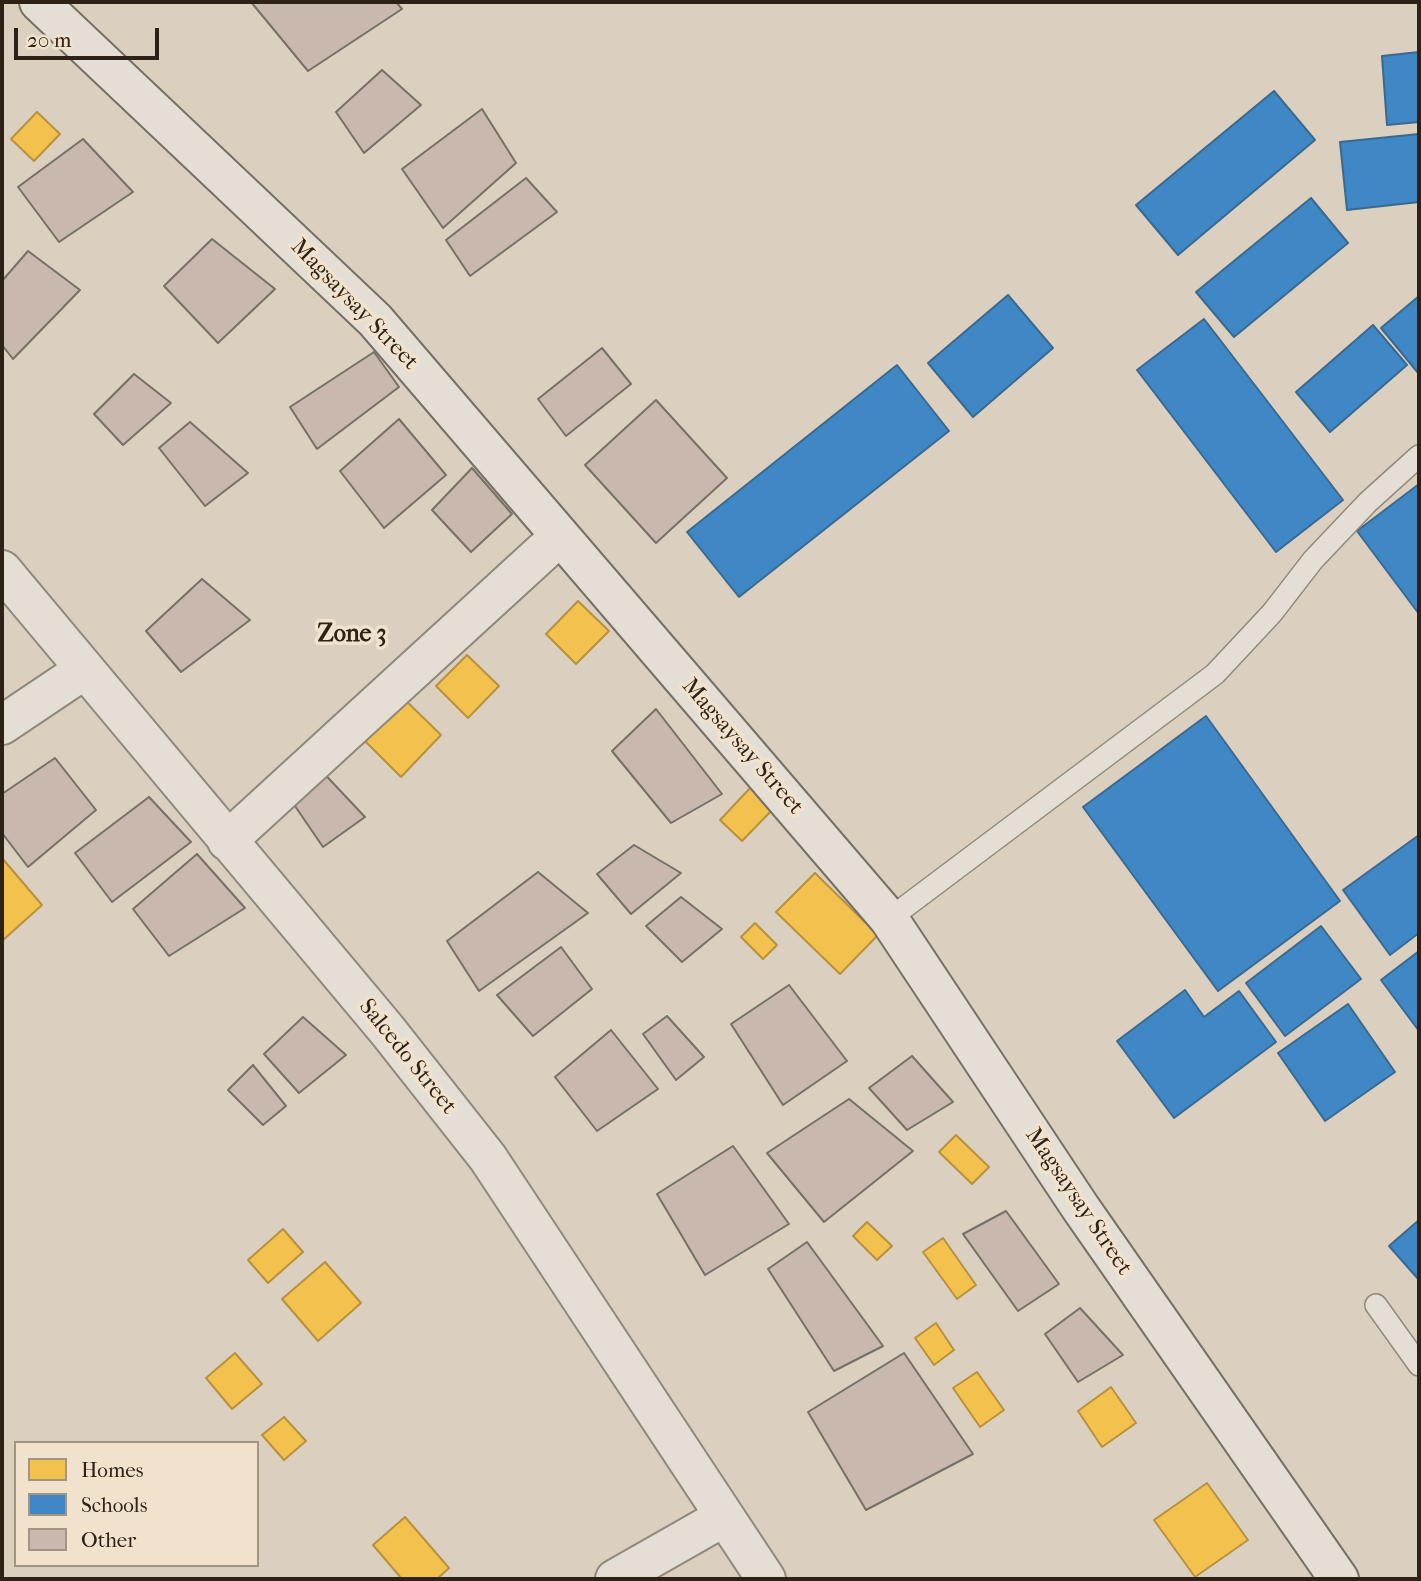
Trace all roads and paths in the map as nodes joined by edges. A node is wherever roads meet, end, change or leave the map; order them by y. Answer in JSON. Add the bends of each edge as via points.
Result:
{"nodes":[{"id":1,"x":39,"y":2,"type":"edge"},
{"id":2,"x":1419,"y":456,"type":"edge"},
{"id":3,"x":559,"y":537,"type":"junction"},
{"id":4,"x":2,"y":570,"type":"edge"},
{"id":5,"x":84,"y":670,"type":"junction"},
{"id":6,"x":2,"y":725,"type":"edge"},
{"id":7,"x":227,"y":841,"type":"junction"},
{"id":8,"x":888,"y":919,"type":"junction"},
{"id":9,"x":1376,"y":1305,"type":"dead end"},
{"id":10,"x":1419,"y":1365,"type":"edge"},
{"id":11,"x":724,"y":1517,"type":"junction"},
{"id":12,"x":615,"y":1579,"type":"edge"},
{"id":13,"x":766,"y":1579,"type":"edge"},
{"id":14,"x":1339,"y":1579,"type":"edge"}],
"edges":[{"from":1,"to":3,"type":"street","name":"Magsaysay Street","via":[[375,320]]},
{"from":2,"to":8,"type":"lane","via":[[1313,560],[1215,674]]},
{"from":3,"to":7,"type":"street"},
{"from":3,"to":8,"type":"street","name":"Magsaysay Street"},
{"from":4,"to":5,"type":"street","name":"Salcedo Street"},
{"from":5,"to":6,"type":"street"},
{"from":5,"to":7,"type":"street","name":"Salcedo Street"},
{"from":7,"to":11,"type":"street","name":"Salcedo Street","via":[[488,1158]]},
{"from":8,"to":14,"type":"street","name":"Magsaysay Street","via":[[1080,1208]]},
{"from":9,"to":10,"type":"lane"},
{"from":11,"to":12,"type":"street"},
{"from":11,"to":13,"type":"street","name":"Salcedo Street"}]}
